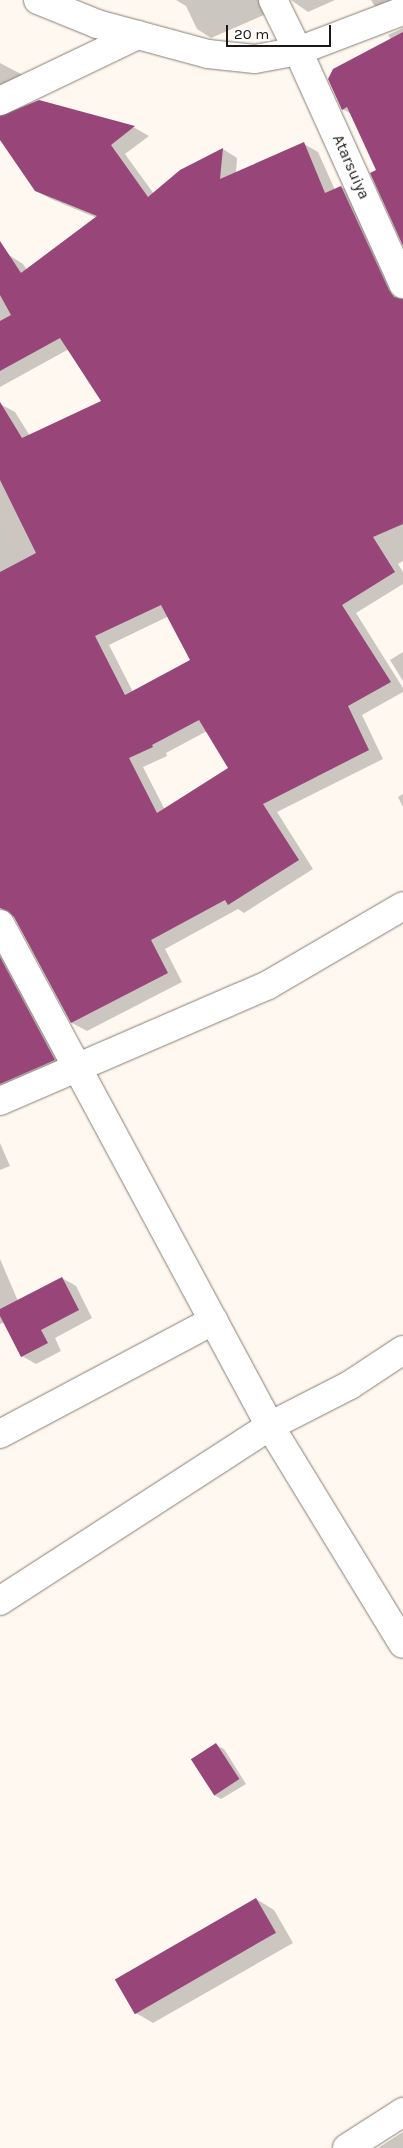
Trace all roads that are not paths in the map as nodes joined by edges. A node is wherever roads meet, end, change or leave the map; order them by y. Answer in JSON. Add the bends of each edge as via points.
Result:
{"nodes":[{"id":1,"x":38,"y":0,"type":"edge"},
{"id":2,"x":273,"y":0,"type":"edge"},
{"id":3,"x":403,"y":11,"type":"edge"},
{"id":4,"x":138,"y":35,"type":"junction"},
{"id":5,"x":298,"y":51,"type":"junction"},
{"id":6,"x":0,"y":101,"type":"edge"},
{"id":7,"x":403,"y":284,"type":"edge"},
{"id":8,"x":403,"y":906,"type":"edge"},
{"id":9,"x":0,"y":924,"type":"edge"},
{"id":10,"x":78,"y":1066,"type":"junction"},
{"id":11,"x":0,"y":1101,"type":"edge"},
{"id":12,"x":214,"y":1320,"type":"junction"},
{"id":13,"x":403,"y":1350,"type":"edge"},
{"id":14,"x":270,"y":1426,"type":"junction"},
{"id":15,"x":0,"y":1434,"type":"edge"},
{"id":16,"x":0,"y":1601,"type":"edge"},
{"id":17,"x":403,"y":1644,"type":"edge"},
{"id":18,"x":403,"y":2112,"type":"edge"},
{"id":19,"x":347,"y":2148,"type":"edge"}],
"edges":[{"from":1,"to":4,"type":"street","via":[[97,24]]},
{"from":2,"to":5,"type":"street","name":"Atarsuiya"},
{"from":3,"to":5,"type":"street"},
{"from":4,"to":5,"type":"street","via":[[208,54],[254,59]]},
{"from":4,"to":6,"type":"street"},
{"from":5,"to":7,"type":"street","name":"Atarsuiya"},
{"from":8,"to":10,"type":"street","via":[[268,985]]},
{"from":9,"to":10,"type":"street"},
{"from":10,"to":11,"type":"street"},
{"from":10,"to":12,"type":"street"},
{"from":12,"to":14,"type":"street"},
{"from":12,"to":15,"type":"street"},
{"from":13,"to":14,"type":"street","via":[[350,1385]]},
{"from":14,"to":16,"type":"street"},
{"from":14,"to":17,"type":"street"},
{"from":18,"to":19,"type":"street"}]}
